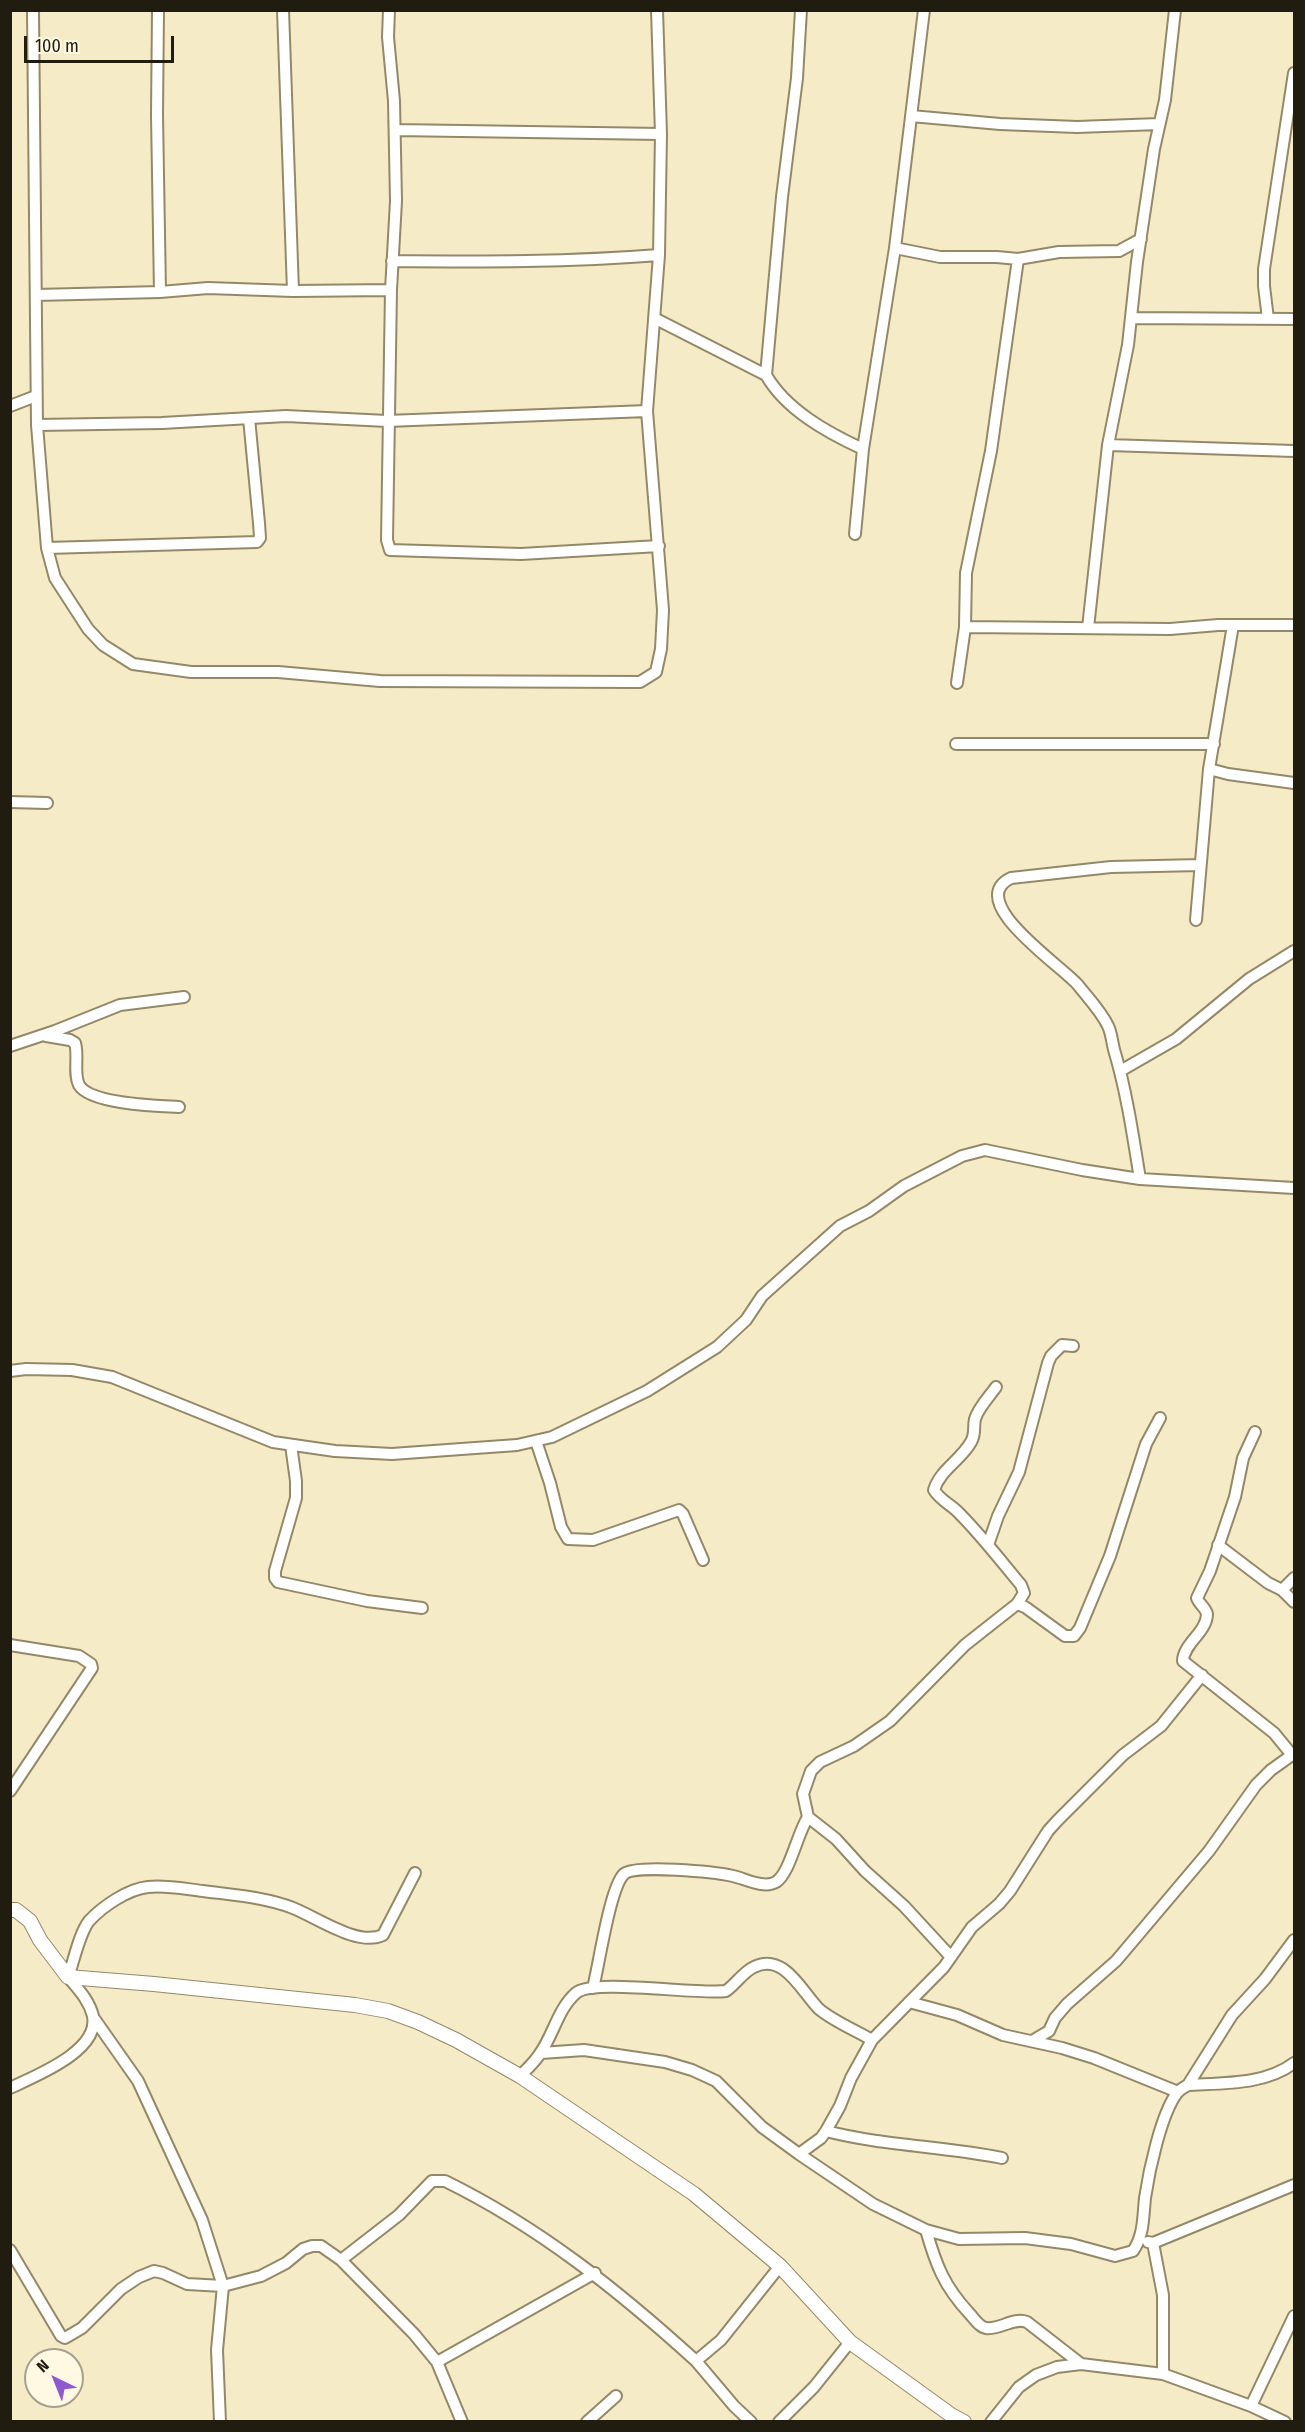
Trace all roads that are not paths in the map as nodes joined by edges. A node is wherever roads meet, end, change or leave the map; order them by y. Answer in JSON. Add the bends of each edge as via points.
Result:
{"nodes":[{"id":1,"x":33,"y":10,"type":"edge"},
{"id":2,"x":158,"y":10,"type":"edge"},
{"id":3,"x":283,"y":10,"type":"edge"},
{"id":4,"x":389,"y":10,"type":"edge"},
{"id":5,"x":657,"y":10,"type":"edge"},
{"id":6,"x":801,"y":10,"type":"edge"},
{"id":7,"x":924,"y":10,"type":"edge"},
{"id":8,"x":1175,"y":10,"type":"edge"},
{"id":9,"x":1294,"y":74,"type":"edge"},
{"id":10,"x":911,"y":116,"type":"junction"},
{"id":11,"x":1159,"y":124,"type":"junction"},
{"id":12,"x":395,"y":130,"type":"junction"},
{"id":13,"x":661,"y":134,"type":"junction"},
{"id":14,"x":1141,"y":239,"type":"junction"},
{"id":15,"x":895,"y":248,"type":"junction"},
{"id":16,"x":1119,"y":251,"type":"junction"},
{"id":17,"x":659,"y":255,"type":"junction"},
{"id":18,"x":1018,"y":259,"type":"junction"},
{"id":19,"x":392,"y":261,"type":"junction"},
{"id":20,"x":1137,"y":261,"type":"junction"},
{"id":21,"x":391,"y":290,"type":"junction"},
{"id":22,"x":293,"y":291,"type":"junction"},
{"id":23,"x":160,"y":292,"type":"junction"},
{"id":24,"x":36,"y":295,"type":"junction"},
{"id":25,"x":654,"y":318,"type":"junction"},
{"id":26,"x":1131,"y":318,"type":"junction"},
{"id":27,"x":1268,"y":319,"type":"junction"},
{"id":28,"x":1294,"y":319,"type":"edge"},
{"id":29,"x":766,"y":375,"type":"junction"},
{"id":30,"x":36,"y":396,"type":"junction"},
{"id":31,"x":10,"y":406,"type":"edge"},
{"id":32,"x":647,"y":411,"type":"junction"},
{"id":33,"x":249,"y":418,"type":"junction"},
{"id":34,"x":387,"y":421,"type":"junction"},
{"id":35,"x":37,"y":425,"type":"junction"},
{"id":36,"x":1108,"y":445,"type":"junction"},
{"id":37,"x":863,"y":449,"type":"junction"},
{"id":38,"x":1294,"y":451,"type":"edge"},
{"id":39,"x":855,"y":534,"type":"dead end"},
{"id":40,"x":659,"y":546,"type":"junction"},
{"id":41,"x":46,"y":548,"type":"junction"},
{"id":42,"x":1233,"y":625,"type":"junction"},
{"id":43,"x":1294,"y":625,"type":"edge"},
{"id":44,"x":966,"y":627,"type":"junction"},
{"id":45,"x":1088,"y":628,"type":"junction"},
{"id":46,"x":957,"y":683,"type":"dead end"},
{"id":47,"x":956,"y":744,"type":"dead end"},
{"id":48,"x":1214,"y":744,"type":"junction"},
{"id":49,"x":1209,"y":769,"type":"junction"},
{"id":50,"x":1294,"y":783,"type":"edge"},
{"id":51,"x":10,"y":802,"type":"edge"},
{"id":52,"x":47,"y":803,"type":"dead end"},
{"id":53,"x":1200,"y":865,"type":"junction"},
{"id":54,"x":1196,"y":920,"type":"dead end"},
{"id":55,"x":1294,"y":951,"type":"edge"},
{"id":56,"x":184,"y":997,"type":"dead end"},
{"id":57,"x":43,"y":1035,"type":"junction"},
{"id":58,"x":10,"y":1046,"type":"edge"},
{"id":59,"x":1122,"y":1070,"type":"junction"},
{"id":60,"x":179,"y":1107,"type":"dead end"},
{"id":61,"x":1140,"y":1179,"type":"junction"},
{"id":62,"x":1294,"y":1188,"type":"edge"},
{"id":63,"x":1073,"y":1346,"type":"dead end"},
{"id":64,"x":10,"y":1371,"type":"edge"},
{"id":65,"x":996,"y":1387,"type":"dead end"},
{"id":66,"x":1160,"y":1418,"type":"dead end"},
{"id":67,"x":1256,"y":1432,"type":"dead end"},
{"id":68,"x":536,"y":1441,"type":"junction"},
{"id":69,"x":291,"y":1445,"type":"junction"},
{"id":70,"x":988,"y":1545,"type":"junction"},
{"id":71,"x":1218,"y":1545,"type":"junction"},
{"id":72,"x":703,"y":1560,"type":"dead end"},
{"id":73,"x":1294,"y":1578,"type":"edge"},
{"id":74,"x":1282,"y":1590,"type":"junction"},
{"id":75,"x":1294,"y":1602,"type":"edge"},
{"id":76,"x":1017,"y":1604,"type":"junction"},
{"id":77,"x":422,"y":1608,"type":"dead end"},
{"id":78,"x":10,"y":1645,"type":"edge"},
{"id":79,"x":1202,"y":1675,"type":"junction"},
{"id":80,"x":1293,"y":1756,"type":"edge"},
{"id":81,"x":10,"y":1791,"type":"edge"},
{"id":82,"x":808,"y":1817,"type":"junction"},
{"id":83,"x":415,"y":1873,"type":"dead end"},
{"id":84,"x":10,"y":1910,"type":"edge"},
{"id":85,"x":1294,"y":1940,"type":"edge"},
{"id":86,"x":951,"y":1957,"type":"junction"},
{"id":87,"x":68,"y":1977,"type":"junction"},
{"id":88,"x":593,"y":1988,"type":"junction"},
{"id":89,"x":909,"y":2002,"type":"junction"},
{"id":90,"x":93,"y":2017,"type":"junction"},
{"id":91,"x":1049,"y":2031,"type":"junction"},
{"id":92,"x":872,"y":2040,"type":"junction"},
{"id":93,"x":1032,"y":2041,"type":"junction"},
{"id":94,"x":1062,"y":2048,"type":"junction"},
{"id":95,"x":541,"y":2053,"type":"junction"},
{"id":96,"x":1294,"y":2063,"type":"edge"},
{"id":97,"x":520,"y":2076,"type":"junction"},
{"id":98,"x":1188,"y":2085,"type":"junction"},
{"id":99,"x":10,"y":2088,"type":"edge"},
{"id":100,"x":1178,"y":2092,"type":"junction"},
{"id":101,"x":826,"y":2132,"type":"junction"},
{"id":102,"x":799,"y":2154,"type":"junction"},
{"id":103,"x":1002,"y":2158,"type":"dead end"},
{"id":104,"x":1294,"y":2185,"type":"edge"},
{"id":105,"x":926,"y":2230,"type":"junction"},
{"id":106,"x":1141,"y":2240,"type":"junction"},
{"id":107,"x":1152,"y":2243,"type":"junction"},
{"id":108,"x":13,"y":2258,"type":"edge"},
{"id":109,"x":341,"y":2260,"type":"junction"},
{"id":110,"x":780,"y":2266,"type":"junction"},
{"id":111,"x":595,"y":2273,"type":"junction"},
{"id":112,"x":223,"y":2286,"type":"junction"},
{"id":113,"x":1294,"y":2316,"type":"edge"},
{"id":114,"x":850,"y":2342,"type":"junction"},
{"id":115,"x":696,"y":2361,"type":"junction"},
{"id":116,"x":436,"y":2362,"type":"junction"},
{"id":117,"x":1081,"y":2364,"type":"junction"},
{"id":118,"x":1163,"y":2374,"type":"junction"},
{"id":119,"x":616,"y":2397,"type":"dead end"},
{"id":120,"x":1251,"y":2406,"type":"junction"},
{"id":121,"x":220,"y":2421,"type":"edge"},
{"id":122,"x":462,"y":2421,"type":"edge"},
{"id":123,"x":587,"y":2421,"type":"edge"},
{"id":124,"x":751,"y":2421,"type":"edge"},
{"id":125,"x":779,"y":2421,"type":"edge"},
{"id":126,"x":964,"y":2421,"type":"edge"},
{"id":127,"x":991,"y":2421,"type":"edge"},
{"id":128,"x":1285,"y":2421,"type":"edge"}],
"edges":[{"from":1,"to":24,"type":"street"},
{"from":2,"to":23,"type":"street"},
{"from":3,"to":22,"type":"street"},
{"from":4,"to":12,"type":"street"},
{"from":5,"to":13,"type":"street"},
{"from":6,"to":29,"type":"street"},
{"from":7,"to":10,"type":"street"},
{"from":8,"to":11,"type":"street"},
{"from":9,"to":27,"type":"street","via":[[1264,269]]},
{"from":10,"to":11,"type":"street","via":[[1077,127]]},
{"from":10,"to":15,"type":"street"},
{"from":11,"to":14,"type":"street"},
{"from":12,"to":13,"type":"street"},
{"from":12,"to":19,"type":"street"},
{"from":13,"to":17,"type":"street"},
{"from":14,"to":16,"type":"street"},
{"from":14,"to":20,"type":"street"},
{"from":15,"to":18,"type":"street","via":[[940,257]]},
{"from":15,"to":37,"type":"street"},
{"from":16,"to":18,"type":"street","via":[[1059,252]]},
{"from":16,"to":20,"type":"street"},
{"from":17,"to":19,"type":"street","via":[[508,262]]},
{"from":17,"to":25,"type":"street"},
{"from":18,"to":44,"type":"street","via":[[991,451],[966,573]]},
{"from":19,"to":21,"type":"street"},
{"from":20,"to":26,"type":"street"},
{"from":21,"to":22,"type":"street"},
{"from":21,"to":34,"type":"street"},
{"from":22,"to":23,"type":"street","via":[[208,288]]},
{"from":23,"to":24,"type":"street"},
{"from":24,"to":30,"type":"street"},
{"from":25,"to":29,"type":"street"},
{"from":25,"to":32,"type":"street"},
{"from":26,"to":27,"type":"street"},
{"from":26,"to":36,"type":"street"},
{"from":27,"to":28,"type":"street"},
{"from":29,"to":37,"type":"street","via":[[775,390],[802,414]]},
{"from":30,"to":31,"type":"street"},
{"from":30,"to":35,"type":"street"},
{"from":32,"to":34,"type":"street"},
{"from":32,"to":40,"type":"street"},
{"from":33,"to":34,"type":"street"},
{"from":33,"to":35,"type":"street"},
{"from":33,"to":41,"type":"street","via":[[260,538],[257,542]]},
{"from":34,"to":40,"type":"street","via":[[387,540],[392,552],[521,554]]},
{"from":35,"to":41,"type":"street"},
{"from":36,"to":38,"type":"street"},
{"from":36,"to":45,"type":"street"},
{"from":37,"to":39,"type":"street"},
{"from":40,"to":41,"type":"street","via":[[661,650],[656,672],[640,682],[380,681],[279,672],[191,672],[133,664],[103,645],[88,629],[55,578]]},
{"from":42,"to":43,"type":"street"},
{"from":42,"to":45,"type":"street"},
{"from":42,"to":48,"type":"street"},
{"from":44,"to":45,"type":"street"},
{"from":44,"to":46,"type":"street"},
{"from":47,"to":48,"type":"street"},
{"from":48,"to":49,"type":"street"},
{"from":49,"to":50,"type":"street"},
{"from":49,"to":53,"type":"street"},
{"from":51,"to":52,"type":"street"},
{"from":53,"to":54,"type":"street"},
{"from":53,"to":59,"type":"street","via":[[1111,867],[1011,878],[1000,887],[998,903],[1007,920],[1062,969],[1101,1015]]},
{"from":55,"to":59,"type":"street","via":[[1249,979],[1176,1039]]},
{"from":56,"to":57,"type":"street","via":[[120,1005]]},
{"from":57,"to":58,"type":"street"},
{"from":57,"to":60,"type":"street","via":[[75,1043],[77,1079],[80,1088],[87,1092],[113,1102]]},
{"from":59,"to":61,"type":"street"},
{"from":61,"to":62,"type":"street"},
{"from":61,"to":68,"type":"street","via":[[985,1150],[938,1166],[840,1226],[762,1296],[747,1320],[717,1347],[647,1391]]},
{"from":63,"to":70,"type":"street","via":[[1062,1345],[1048,1363],[1019,1472]]},
{"from":64,"to":69,"type":"street","via":[[72,1370],[112,1377],[273,1442]]},
{"from":65,"to":70,"type":"street","via":[[977,1414],[971,1442],[937,1480],[934,1490]]},
{"from":66,"to":76,"type":"street","via":[[1146,1444],[1110,1556],[1074,1636],[1065,1636]]},
{"from":67,"to":71,"type":"street","via":[[1243,1458],[1235,1497]]},
{"from":68,"to":69,"type":"street","via":[[392,1454]]},
{"from":68,"to":72,"type":"street","via":[[567,1539],[593,1540],[679,1510]]},
{"from":69,"to":77,"type":"street","via":[[296,1498],[275,1571],[278,1582]]},
{"from":70,"to":76,"type":"street","via":[[1021,1586],[1024,1593]]},
{"from":71,"to":74,"type":"street"},
{"from":71,"to":79,"type":"street","via":[[1197,1598],[1207,1615],[1183,1657],[1188,1666]]},
{"from":73,"to":74,"type":"street"},
{"from":74,"to":75,"type":"street"},
{"from":76,"to":82,"type":"street","via":[[965,1645],[890,1721],[811,1771],[803,1794]]},
{"from":78,"to":81,"type":"street","via":[[79,1656],[92,1668]]},
{"from":79,"to":80,"type":"street","via":[[1275,1733]]},
{"from":79,"to":86,"type":"street","via":[[1161,1726],[1123,1755],[1057,1821],[1010,1891],[972,1927]]},
{"from":80,"to":91,"type":"street","via":[[1270,1770],[1256,1785],[1173,1895],[1116,1961],[1067,2004]]},
{"from":82,"to":86,"type":"street","via":[[836,1839]]},
{"from":82,"to":88,"type":"street","via":[[783,1876],[774,1883],[765,1885],[731,1875],[634,1868],[624,1874],[615,1892]]},
{"from":83,"to":87,"type":"street","via":[[383,1935],[372,1939],[349,1934],[292,1907],[257,1898],[172,1887],[130,1892],[82,1931]]},
{"from":84,"to":87,"type":"street","via":[[30,1921]]},
{"from":85,"to":98,"type":"street","via":[[1232,2015]]},
{"from":86,"to":89,"type":"street"},
{"from":87,"to":90,"type":"street","via":[[85,1997]]},
{"from":87,"to":97,"type":"street","via":[[388,2011],[437,2031]]},
{"from":88,"to":92,"type":"street","via":[[726,1991],[755,1966],[773,1964],[784,1969],[820,2010]]},
{"from":88,"to":95,"type":"street","via":[[577,1992],[571,1999]]},
{"from":89,"to":92,"type":"street"},
{"from":89,"to":93,"type":"street","via":[[957,2015],[1003,2035]]},
{"from":90,"to":99,"type":"street","via":[[85,2044]]},
{"from":90,"to":112,"type":"street","via":[[138,2081],[202,2220]]},
{"from":91,"to":93,"type":"street"},
{"from":91,"to":94,"type":"street"},
{"from":92,"to":101,"type":"street"},
{"from":93,"to":94,"type":"street"},
{"from":94,"to":100,"type":"street"},
{"from":95,"to":97,"type":"street"},
{"from":95,"to":102,"type":"street","via":[[584,2050],[693,2070],[716,2081],[762,2127]]},
{"from":96,"to":98,"type":"street","via":[[1250,2081]]},
{"from":97,"to":110,"type":"street","via":[[694,2194]]},
{"from":98,"to":100,"type":"street"},
{"from":100,"to":106,"type":"street","via":[[1163,2123],[1151,2169]]},
{"from":101,"to":102,"type":"street"},
{"from":101,"to":103,"type":"street"},
{"from":102,"to":105,"type":"street","via":[[873,2204]]},
{"from":104,"to":107,"type":"street"},
{"from":105,"to":106,"type":"street","via":[[959,2239],[1025,2238],[1071,2244],[1115,2256],[1134,2251]]},
{"from":105,"to":117,"type":"street","via":[[941,2277],[982,2327],[1022,2320]]},
{"from":106,"to":107,"type":"street"},
{"from":107,"to":118,"type":"street","via":[[1163,2295]]},
{"from":108,"to":112,"type":"street","via":[[65,2338],[82,2328],[121,2289],[154,2271],[187,2284]]},
{"from":109,"to":111,"type":"street","via":[[438,2179],[528,2227]]},
{"from":109,"to":112,"type":"street","via":[[330,2251],[312,2246],[261,2276]]},
{"from":109,"to":116,"type":"street"},
{"from":110,"to":114,"type":"street"},
{"from":110,"to":115,"type":"street","via":[[721,2340]]},
{"from":111,"to":115,"type":"street"},
{"from":111,"to":116,"type":"street"},
{"from":112,"to":121,"type":"street","via":[[218,2350]]},
{"from":113,"to":120,"type":"street"},
{"from":114,"to":125,"type":"street","via":[[814,2387]]},
{"from":114,"to":126,"type":"street"},
{"from":115,"to":124,"type":"street"},
{"from":116,"to":122,"type":"street"},
{"from":117,"to":118,"type":"street"},
{"from":117,"to":127,"type":"street","via":[[1036,2375],[1019,2387]]},
{"from":118,"to":120,"type":"street"},
{"from":119,"to":123,"type":"street"},
{"from":120,"to":128,"type":"street"}]}
